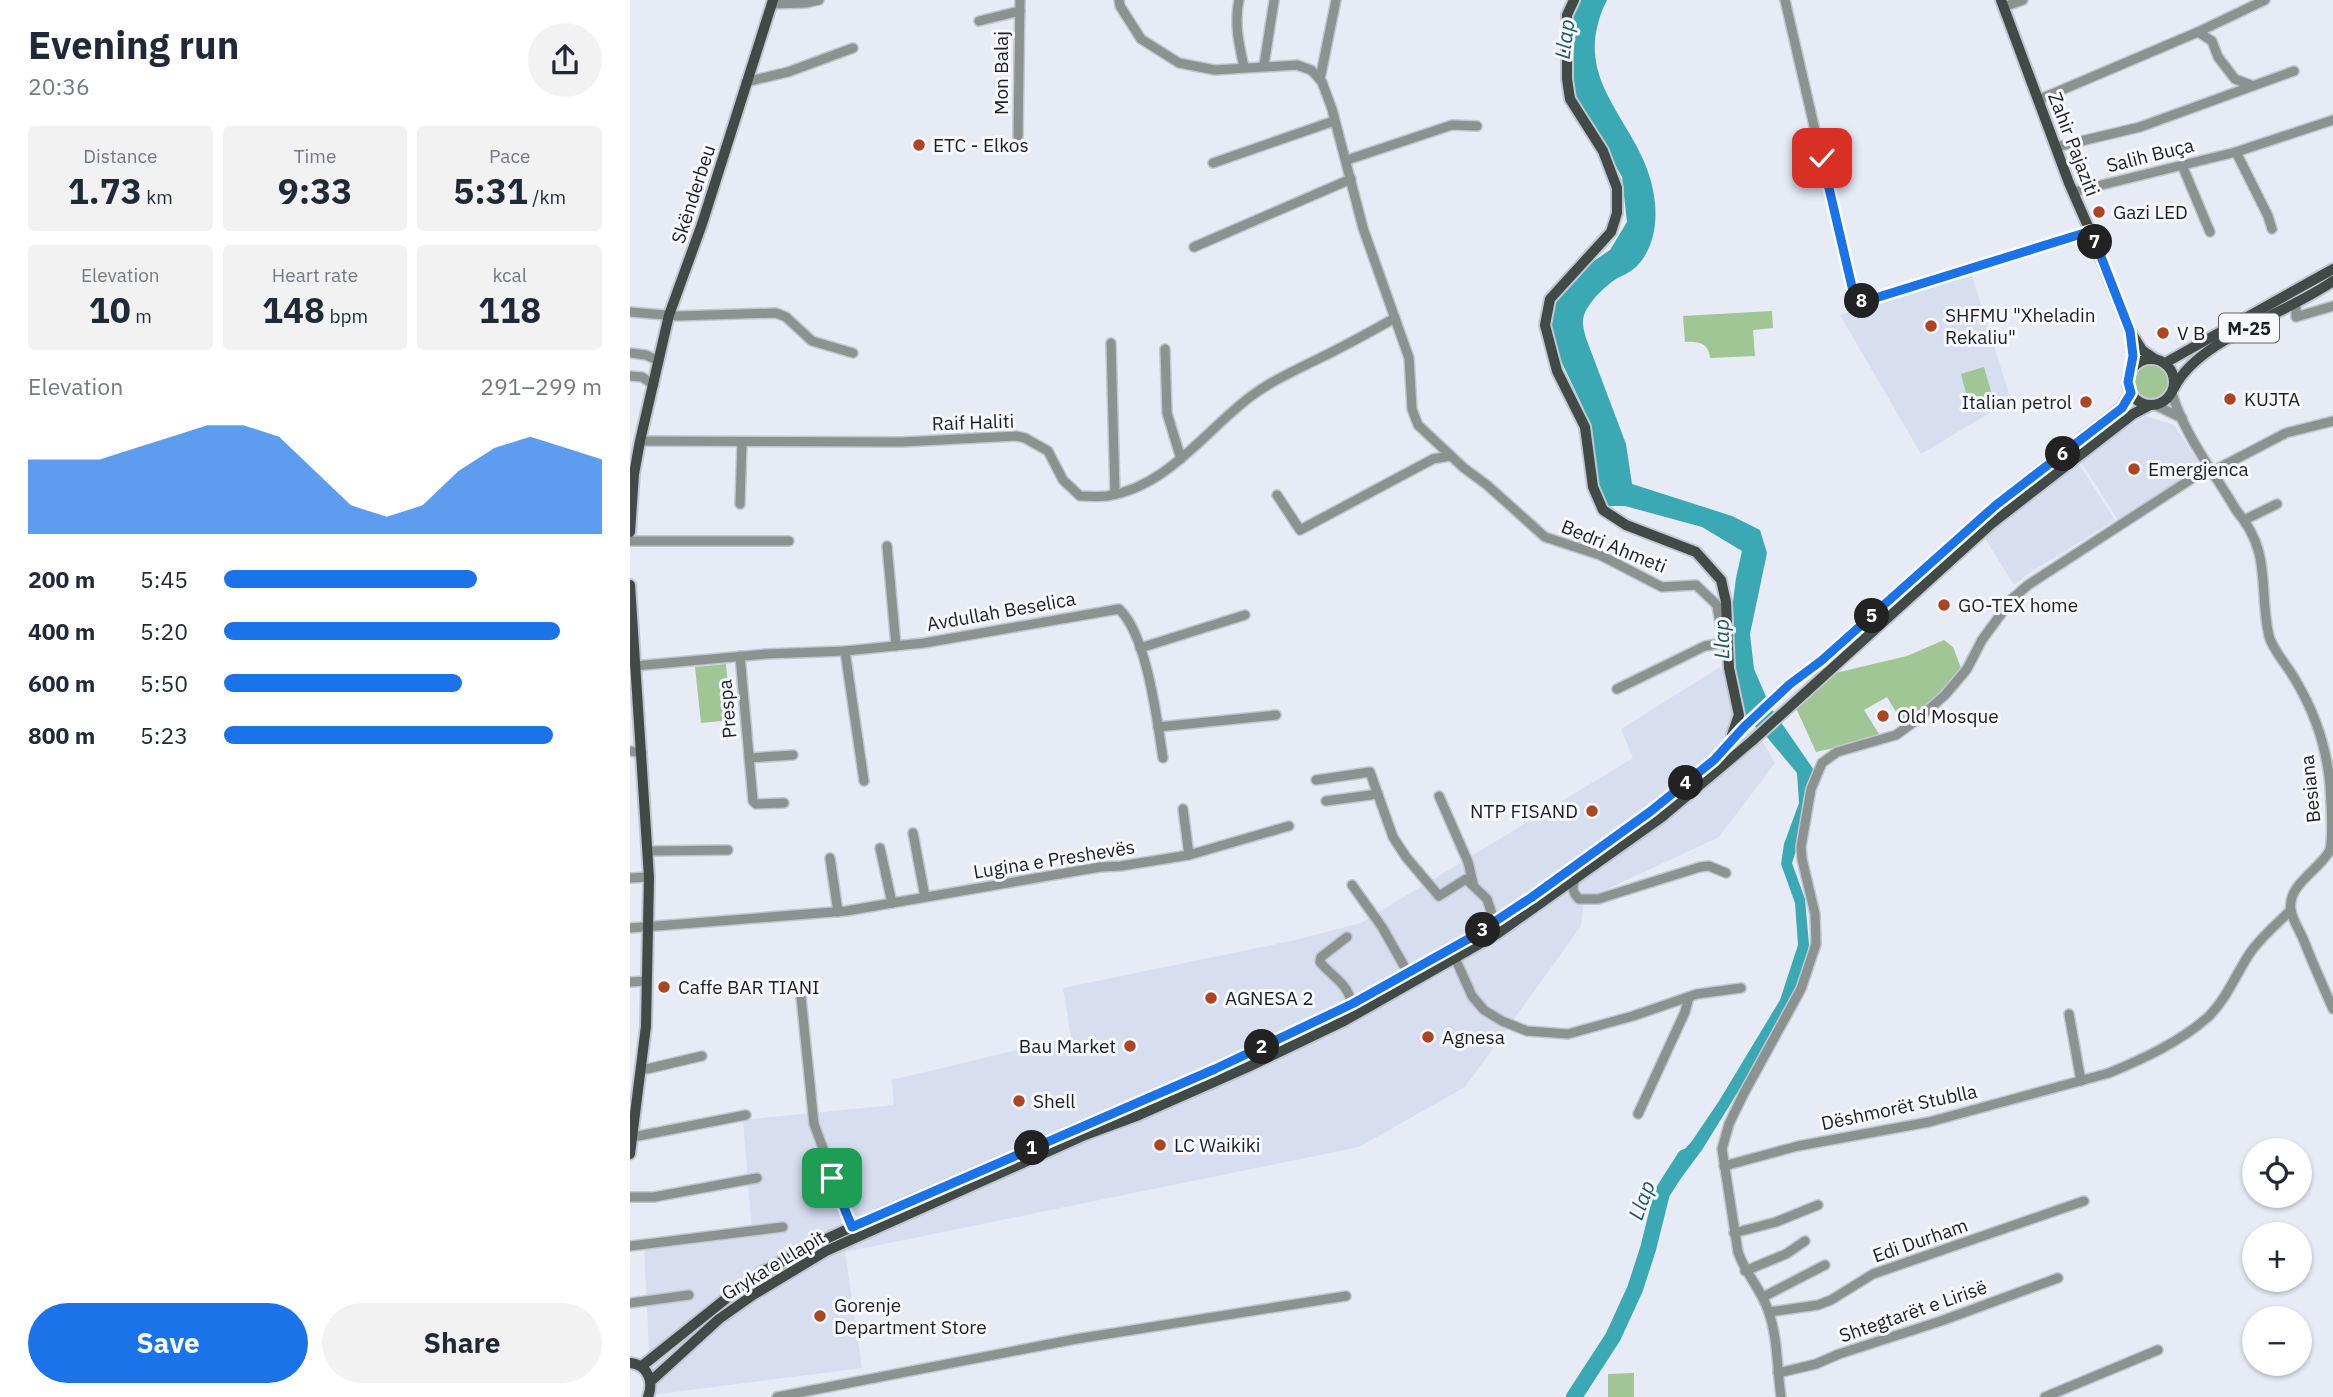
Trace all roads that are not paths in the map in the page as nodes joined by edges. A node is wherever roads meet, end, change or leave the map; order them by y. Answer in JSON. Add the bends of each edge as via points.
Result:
{"nodes":[{"id":1,"x":819,"y":0,"type":"edge"},
{"id":2,"x":1020,"y":0,"type":"edge"},
{"id":3,"x":1119,"y":0,"type":"edge"},
{"id":4,"x":1231,"y":0,"type":"edge"},
{"id":5,"x":1239,"y":0,"type":"edge"},
{"id":6,"x":1336,"y":0,"type":"edge"},
{"id":7,"x":1574,"y":0,"type":"edge"},
{"id":8,"x":1786,"y":0,"type":"edge"},
{"id":9,"x":2023,"y":0,"type":"edge"},
{"id":10,"x":2265,"y":0,"type":"edge"},
{"id":11,"x":1274,"y":1,"type":"edge"},
{"id":12,"x":772,"y":2,"type":"edge"},
{"id":13,"x":2002,"y":3,"type":"edge"},
{"id":14,"x":1020,"y":11,"type":"junction"},
{"id":15,"x":1236,"y":14,"type":"junction"},
{"id":16,"x":979,"y":21,"type":"dead end"},
{"id":17,"x":2198,"y":32,"type":"junction"},
{"id":18,"x":853,"y":48,"type":"dead end"},
{"id":19,"x":1264,"y":65,"type":"junction"},
{"id":20,"x":1244,"y":67,"type":"junction"},
{"id":21,"x":2294,"y":71,"type":"dead end"},
{"id":22,"x":1320,"y":79,"type":"junction"},
{"id":23,"x":746,"y":82,"type":"junction"},
{"id":24,"x":2252,"y":85,"type":"junction"},
{"id":25,"x":2038,"y":100,"type":"junction"},
{"id":26,"x":2333,"y":120,"type":"edge"},
{"id":27,"x":1334,"y":121,"type":"junction"},
{"id":28,"x":1477,"y":126,"type":"dead end"},
{"id":29,"x":1018,"y":135,"type":"dead end"},
{"id":30,"x":2056,"y":146,"type":"junction"},
{"id":31,"x":2236,"y":152,"type":"junction"},
{"id":32,"x":1347,"y":160,"type":"junction"},
{"id":33,"x":1213,"y":163,"type":"dead end"},
{"id":34,"x":2182,"y":165,"type":"junction"},
{"id":35,"x":1351,"y":179,"type":"junction"},
{"id":36,"x":2073,"y":192,"type":"junction"},
{"id":37,"x":2272,"y":229,"type":"dead end"},
{"id":38,"x":2091,"y":231,"type":"junction"},
{"id":39,"x":2210,"y":232,"type":"dead end"},
{"id":40,"x":1194,"y":247,"type":"dead end"},
{"id":41,"x":2333,"y":269,"type":"edge"},
{"id":42,"x":2333,"y":281,"type":"edge"},
{"id":43,"x":2296,"y":302,"type":"junction"},
{"id":44,"x":2333,"y":306,"type":"edge"},
{"id":45,"x":630,"y":312,"type":"edge"},
{"id":46,"x":670,"y":315,"type":"junction"},
{"id":47,"x":1395,"y":318,"type":"junction"},
{"id":48,"x":2130,"y":331,"type":"junction"},
{"id":49,"x":1111,"y":342,"type":"dead end"},
{"id":50,"x":1165,"y":349,"type":"dead end"},
{"id":51,"x":630,"y":353,"type":"edge"},
{"id":52,"x":853,"y":353,"type":"dead end"},
{"id":53,"x":659,"y":361,"type":"junction"},
{"id":54,"x":2160,"y":361,"type":"junction"},
{"id":55,"x":2131,"y":371,"type":"junction"},
{"id":56,"x":630,"y":376,"type":"edge"},
{"id":57,"x":654,"y":385,"type":"junction"},
{"id":58,"x":2173,"y":390,"type":"junction"},
{"id":59,"x":2131,"y":393,"type":"junction"},
{"id":60,"x":2152,"y":405,"type":"junction"},
{"id":61,"x":2182,"y":418,"type":"junction"},
{"id":62,"x":2333,"y":421,"type":"edge"},
{"id":63,"x":640,"y":441,"type":"junction"},
{"id":64,"x":742,"y":442,"type":"junction"},
{"id":65,"x":1450,"y":456,"type":"junction"},
{"id":66,"x":1181,"y":459,"type":"junction"},
{"id":67,"x":2213,"y":471,"type":"junction"},
{"id":68,"x":632,"y":474,"type":"edge"},
{"id":69,"x":1115,"y":494,"type":"junction"},
{"id":70,"x":1277,"y":495,"type":"dead end"},
{"id":71,"x":740,"y":504,"type":"dead end"},
{"id":72,"x":2277,"y":504,"type":"dead end"},
{"id":73,"x":631,"y":515,"type":"edge"},
{"id":74,"x":2244,"y":520,"type":"junction"},
{"id":75,"x":630,"y":532,"type":"edge"},
{"id":76,"x":630,"y":541,"type":"edge"},
{"id":77,"x":789,"y":541,"type":"dead end"},
{"id":78,"x":887,"y":546,"type":"dead end"},
{"id":79,"x":630,"y":585,"type":"edge"},
{"id":80,"x":1245,"y":615,"type":"dead end"},
{"id":81,"x":896,"y":646,"type":"junction"},
{"id":82,"x":1140,"y":648,"type":"junction"},
{"id":83,"x":845,"y":651,"type":"junction"},
{"id":84,"x":740,"y":656,"type":"junction"},
{"id":85,"x":635,"y":667,"type":"junction"},
{"id":86,"x":633,"y":681,"type":"edge"},
{"id":87,"x":1617,"y":689,"type":"dead end"},
{"id":88,"x":1276,"y":716,"type":"dead end"},
{"id":89,"x":1158,"y":727,"type":"junction"},
{"id":90,"x":1738,"y":728,"type":"junction"},
{"id":91,"x":636,"y":752,"type":"edge"},
{"id":92,"x":793,"y":755,"type":"dead end"},
{"id":93,"x":749,"y":758,"type":"junction"},
{"id":94,"x":1163,"y":758,"type":"dead end"},
{"id":95,"x":1316,"y":780,"type":"dead end"},
{"id":96,"x":864,"y":781,"type":"dead end"},
{"id":97,"x":2331,"y":787,"type":"edge"},
{"id":98,"x":1378,"y":794,"type":"junction"},
{"id":99,"x":1439,"y":796,"type":"dead end"},
{"id":100,"x":1326,"y":801,"type":"dead end"},
{"id":101,"x":784,"y":803,"type":"dead end"},
{"id":102,"x":1183,"y":810,"type":"dead end"},
{"id":103,"x":1289,"y":826,"type":"dead end"},
{"id":104,"x":913,"y":833,"type":"dead end"},
{"id":105,"x":880,"y":848,"type":"dead end"},
{"id":106,"x":647,"y":849,"type":"junction"},
{"id":107,"x":729,"y":850,"type":"dead end"},
{"id":108,"x":1189,"y":855,"type":"junction"},
{"id":109,"x":830,"y":858,"type":"dead end"},
{"id":110,"x":1726,"y":873,"type":"dead end"},
{"id":111,"x":1572,"y":876,"type":"junction"},
{"id":112,"x":649,"y":877,"type":"junction"},
{"id":113,"x":630,"y":878,"type":"edge"},
{"id":114,"x":1352,"y":885,"type":"dead end"},
{"id":115,"x":1478,"y":890,"type":"junction"},
{"id":116,"x":925,"y":897,"type":"junction"},
{"id":117,"x":1535,"y":901,"type":"junction"},
{"id":118,"x":892,"y":903,"type":"junction"},
{"id":119,"x":2291,"y":910,"type":"junction"},
{"id":120,"x":838,"y":912,"type":"junction"},
{"id":121,"x":1495,"y":923,"type":"junction"},
{"id":122,"x":648,"y":927,"type":"junction"},
{"id":123,"x":630,"y":928,"type":"edge"},
{"id":124,"x":1346,"y":937,"type":"dead end"},
{"id":125,"x":1455,"y":958,"type":"junction"},
{"id":126,"x":1408,"y":973,"type":"junction"},
{"id":127,"x":646,"y":981,"type":"junction"},
{"id":128,"x":630,"y":982,"type":"edge"},
{"id":129,"x":1741,"y":988,"type":"dead end"},
{"id":130,"x":802,"y":997,"type":"dead end"},
{"id":131,"x":1689,"y":997,"type":"junction"},
{"id":132,"x":1352,"y":1004,"type":"junction"},
{"id":133,"x":2333,"y":1009,"type":"edge"},
{"id":134,"x":2069,"y":1014,"type":"dead end"},
{"id":135,"x":702,"y":1056,"type":"dead end"},
{"id":136,"x":641,"y":1068,"type":"junction"},
{"id":137,"x":2081,"y":1081,"type":"junction"},
{"id":138,"x":1637,"y":1114,"type":"dead end"},
{"id":139,"x":746,"y":1115,"type":"dead end"},
{"id":140,"x":633,"y":1137,"type":"junction"},
{"id":141,"x":630,"y":1154,"type":"edge"},
{"id":142,"x":1724,"y":1166,"type":"junction"},
{"id":143,"x":757,"y":1178,"type":"dead end"},
{"id":144,"x":630,"y":1197,"type":"edge"},
{"id":145,"x":2084,"y":1201,"type":"dead end"},
{"id":146,"x":1818,"y":1205,"type":"dead end"},
{"id":147,"x":783,"y":1227,"type":"dead end"},
{"id":148,"x":852,"y":1227,"type":"junction"},
{"id":149,"x":1734,"y":1233,"type":"junction"},
{"id":150,"x":1805,"y":1241,"type":"dead end"},
{"id":151,"x":630,"y":1246,"type":"edge"},
{"id":152,"x":1825,"y":1265,"type":"dead end"},
{"id":153,"x":1745,"y":1270,"type":"junction"},
{"id":154,"x":2058,"y":1278,"type":"dead end"},
{"id":155,"x":689,"y":1295,"type":"dead end"},
{"id":156,"x":1346,"y":1296,"type":"dead end"},
{"id":157,"x":1763,"y":1297,"type":"junction"},
{"id":158,"x":630,"y":1303,"type":"edge"},
{"id":159,"x":1769,"y":1312,"type":"junction"},
{"id":160,"x":2158,"y":1350,"type":"dead end"},
{"id":161,"x":636,"y":1364,"type":"edge"},
{"id":162,"x":1778,"y":1373,"type":"junction"},
{"id":163,"x":650,"y":1381,"type":"junction"},
{"id":164,"x":648,"y":1397,"type":"edge"},
{"id":165,"x":777,"y":1397,"type":"edge"},
{"id":166,"x":1781,"y":1397,"type":"edge"},
{"id":167,"x":2045,"y":1397,"type":"edge"}],
"edges":[{"from":1,"to":12,"type":"street"},
{"from":2,"to":14,"type":"street","name":"Mon Balaj"},
{"from":3,"to":20,"type":"street","via":[[1141,39],[1179,63],[1214,69]]},
{"from":4,"to":15,"type":"street"},
{"from":5,"to":15,"type":"street"},
{"from":6,"to":22,"type":"street"},
{"from":7,"to":90,"type":"main road","via":[[1567,15],[1570,99],[1603,151],[1617,188],[1617,213],[1611,232],[1550,299],[1545,325],[1550,350],[1585,427],[1593,487],[1603,510],[1626,525],[1696,552],[1721,580]]},
{"from":8,"to":38,"type":"street","via":[[1856,304]]},
{"from":9,"to":13,"type":"street","name":"Zahir Pajaziti"},
{"from":10,"to":17,"type":"street"},
{"from":11,"to":19,"type":"street"},
{"from":12,"to":23,"type":"main road","name":"Skënderbeu"},
{"from":13,"to":25,"type":"main road","name":"Zahir Pajaziti"},
{"from":14,"to":16,"type":"street","name":"Mon Balaj"},
{"from":14,"to":29,"type":"street","name":"Mon Balaj"},
{"from":15,"to":20,"type":"street"},
{"from":17,"to":24,"type":"street","via":[[2212,41],[2235,79]]},
{"from":17,"to":25,"type":"street"},
{"from":18,"to":23,"type":"street"},
{"from":19,"to":20,"type":"street"},
{"from":19,"to":22,"type":"street","via":[[1297,65]]},
{"from":21,"to":24,"type":"street"},
{"from":22,"to":27,"type":"street","name":"Bedri Ahmeti"},
{"from":23,"to":46,"type":"main road","name":"Skënderbeu"},
{"from":24,"to":30,"type":"street","via":[[2140,127]]},
{"from":25,"to":30,"type":"main road","name":"Zahir Pajaziti"},
{"from":26,"to":31,"type":"street","name":"Salih Buça"},
{"from":27,"to":32,"type":"street","name":"Bedri Ahmeti"},
{"from":27,"to":33,"type":"street"},
{"from":28,"to":32,"type":"street","via":[[1452,125]]},
{"from":30,"to":36,"type":"main road","name":"Zahir Pajaziti"},
{"from":31,"to":34,"type":"street","name":"Salih Buça"},
{"from":31,"to":37,"type":"street"},
{"from":32,"to":35,"type":"street","name":"Bedri Ahmeti"},
{"from":34,"to":36,"type":"street","name":"Salih Buça"},
{"from":34,"to":39,"type":"street"},
{"from":35,"to":40,"type":"street"},
{"from":35,"to":47,"type":"street","name":"Bedri Ahmeti","via":[[1366,239]]},
{"from":36,"to":38,"type":"main road","name":"Zahir Pajaziti"},
{"from":38,"to":48,"type":"main road","name":"Zahir Pajaziti"},
{"from":41,"to":54,"type":"main road","number":"M-25"},
{"from":42,"to":43,"type":"main road","number":"M-25"},
{"from":43,"to":44,"type":"street","via":[[2296,317]]},
{"from":43,"to":58,"type":"main road","number":"M-25","via":[[2205,354],[2182,374]]},
{"from":45,"to":46,"type":"street"},
{"from":46,"to":52,"type":"street","via":[[776,313],[812,341]]},
{"from":46,"to":53,"type":"main road","name":"Skënderbeu"},
{"from":47,"to":65,"type":"street","name":"Bedri Ahmeti","via":[[1409,358],[1412,409],[1418,425]]},
{"from":47,"to":66,"type":"street","name":"Raif Haliti","via":[[1250,397]]},
{"from":48,"to":54,"type":"main road","name":"Zahir Pajaziti","via":[[2142,351]]},
{"from":48,"to":55,"type":"main road","name":"Zahir Pajaziti"},
{"from":49,"to":69,"type":"street"},
{"from":50,"to":66,"type":"street","via":[[1167,413]]},
{"from":51,"to":53,"type":"street"},
{"from":53,"to":57,"type":"main road","name":"Skënderbeu"},
{"from":54,"to":55,"type":"main road","number":"M-25","via":[[2143,360]]},
{"from":54,"to":58,"type":"main road","via":[[2174,377]]},
{"from":55,"to":59,"type":"main road"},
{"from":56,"to":57,"type":"street"},
{"from":57,"to":63,"type":"main road","name":"Skënderbeu"},
{"from":58,"to":60,"type":"main road","number":"M-25","via":[[2165,401]]},
{"from":58,"to":61,"type":"street","name":"Besiana"},
{"from":59,"to":60,"type":"main road"},
{"from":59,"to":90,"type":"main road","name":"Gryka e Llapit","number":"M-25","via":[[2122,408],[1996,505],[1821,661]]},
{"from":60,"to":61,"type":"street"},
{"from":60,"to":111,"type":"main road","name":"Gryka e Llapit","number":"M-25","via":[[2133,414],[1991,524],[1662,817]]},
{"from":61,"to":67,"type":"street","name":"Besiana"},
{"from":62,"to":67,"type":"street","via":[[2286,433]]},
{"from":63,"to":64,"type":"street","name":"Raif Haliti"},
{"from":63,"to":68,"type":"main road","name":"Skënderbeu"},
{"from":64,"to":69,"type":"street","name":"Raif Haliti","via":[[902,442],[1016,436],[1048,451],[1063,480],[1080,496]]},
{"from":64,"to":71,"type":"street"},
{"from":65,"to":70,"type":"street","via":[[1433,460],[1300,530]]},
{"from":65,"to":87,"type":"street","name":"Bedri Ahmeti","via":[[1545,537],[1600,555],[1662,587],[1696,585],[1717,605],[1723,643],[1705,646]]},
{"from":66,"to":69,"type":"street","name":"Raif Haliti"},
{"from":67,"to":74,"type":"street","name":"Besiana"},
{"from":67,"to":142,"type":"street","via":[[2199,474],[2028,585],[2012,599],[1945,695],[1906,729],[1837,752],[1822,763],[1811,789],[1801,847],[1815,914],[1816,944],[1801,989],[1728,1124],[1722,1149]]},
{"from":68,"to":73,"type":"main road","name":"Skënderbeu"},
{"from":72,"to":74,"type":"street"},
{"from":73,"to":75,"type":"main road","name":"Skënderbeu"},
{"from":74,"to":97,"type":"street","name":"Besiana","via":[[2263,566],[2272,646],[2310,706]]},
{"from":76,"to":77,"type":"street"},
{"from":78,"to":81,"type":"street"},
{"from":79,"to":85,"type":"main road"},
{"from":80,"to":82,"type":"street"},
{"from":81,"to":82,"type":"street","name":"Avdullah Beselica","via":[[1119,609]]},
{"from":81,"to":83,"type":"street","name":"Avdullah Beselica"},
{"from":82,"to":89,"type":"street","name":"Avdullah Beselica"},
{"from":83,"to":84,"type":"street","name":"Avdullah Beselica"},
{"from":83,"to":96,"type":"street"},
{"from":84,"to":85,"type":"street","name":"Avdullah Beselica"},
{"from":84,"to":93,"type":"street","name":"Prespa"},
{"from":85,"to":86,"type":"main road"},
{"from":86,"to":91,"type":"main road"},
{"from":88,"to":89,"type":"street"},
{"from":89,"to":94,"type":"street","name":"Avdullah Beselica"},
{"from":90,"to":111,"type":"main road","name":"Gryka e Llapit","number":"M-25","via":[[1714,760]]},
{"from":91,"to":106,"type":"main road"},
{"from":92,"to":93,"type":"street","name":"Prespa"},
{"from":93,"to":101,"type":"street","name":"Prespa","via":[[753,801]]},
{"from":95,"to":98,"type":"street","via":[[1370,772]]},
{"from":97,"to":119,"type":"street","name":"Besiana","via":[[2332,844],[2296,890]]},
{"from":98,"to":100,"type":"street"},
{"from":98,"to":115,"type":"street","via":[[1393,837],[1439,896],[1466,879]]},
{"from":99,"to":115,"type":"street"},
{"from":102,"to":108,"type":"street"},
{"from":103,"to":108,"type":"street","name":"Lugina e Preshevës"},
{"from":104,"to":116,"type":"street"},
{"from":105,"to":118,"type":"street"},
{"from":106,"to":107,"type":"street"},
{"from":106,"to":112,"type":"main road"},
{"from":108,"to":116,"type":"street","name":"Lugina e Preshevës"},
{"from":109,"to":120,"type":"street"},
{"from":110,"to":111,"type":"street","via":[[1700,867],[1598,899],[1574,895]]},
{"from":111,"to":117,"type":"main road","name":"Gryka e Llapit","number":"M-25"},
{"from":112,"to":113,"type":"street"},
{"from":112,"to":122,"type":"main road"},
{"from":114,"to":126,"type":"street"},
{"from":115,"to":121,"type":"street","via":[[1487,899]]},
{"from":116,"to":118,"type":"street","name":"Lugina e Preshevës"},
{"from":117,"to":121,"type":"main road","name":"Gryka e Llapit","number":"M-25"},
{"from":117,"to":125,"type":"main road","name":"Gryka e Llapit","number":"M-25","via":[[1497,934]]},
{"from":118,"to":120,"type":"street","name":"Lugina e Preshevës"},
{"from":119,"to":133,"type":"street"},
{"from":119,"to":137,"type":"street","name":"Dëshmorët Stublla","via":[[2251,951],[2207,1017],[2134,1063]]},
{"from":120,"to":122,"type":"street","name":"Lugina e Preshevës"},
{"from":121,"to":126,"type":"main road","name":"Gryka e Llapit","number":"M-25"},
{"from":122,"to":123,"type":"street","name":"Lugina e Preshevës"},
{"from":122,"to":127,"type":"main road"},
{"from":124,"to":132,"type":"street","via":[[1320,962],[1345,986]]},
{"from":125,"to":131,"type":"street","via":[[1472,996],[1484,1010],[1527,1031],[1568,1034]]},
{"from":125,"to":163,"type":"main road","name":"Gryka e Llapit","number":"M-25","via":[[1344,1021],[1248,1067],[826,1251],[719,1319]]},
{"from":126,"to":132,"type":"main road","name":"Gryka e Llapit","number":"M-25"},
{"from":127,"to":128,"type":"street"},
{"from":127,"to":136,"type":"main road"},
{"from":129,"to":131,"type":"street"},
{"from":130,"to":148,"type":"street","name":"Gryka e Llapit","via":[[814,1124]]},
{"from":131,"to":138,"type":"street"},
{"from":132,"to":148,"type":"main road","name":"Gryka e Llapit","number":"M-25","via":[[1215,1069]]},
{"from":134,"to":137,"type":"street"},
{"from":135,"to":136,"type":"street"},
{"from":136,"to":140,"type":"main road"},
{"from":137,"to":142,"type":"street","name":"Dëshmorët Stublla","via":[[1929,1122],[1798,1146]]},
{"from":139,"to":140,"type":"street"},
{"from":140,"to":141,"type":"main road"},
{"from":142,"to":149,"type":"street"},
{"from":143,"to":144,"type":"street","via":[[654,1198]]},
{"from":145,"to":159,"type":"street","name":"Edi Durham","via":[[1873,1274],[1818,1305]]},
{"from":146,"to":149,"type":"street"},
{"from":147,"to":151,"type":"street"},
{"from":148,"to":161,"type":"main road","name":"Gryka e Llapit","number":"M-25","via":[[762,1272]]},
{"from":149,"to":153,"type":"street"},
{"from":150,"to":153,"type":"street"},
{"from":152,"to":157,"type":"street"},
{"from":153,"to":157,"type":"street"},
{"from":154,"to":162,"type":"street","name":"Shtegtarët e Lirisë","via":[[1816,1364]]},
{"from":155,"to":158,"type":"street"},
{"from":156,"to":165,"type":"street","via":[[1076,1339]]},
{"from":157,"to":159,"type":"street"},
{"from":159,"to":162,"type":"street"},
{"from":160,"to":167,"type":"street"},
{"from":161,"to":163,"type":"main road"},
{"from":162,"to":166,"type":"street"},
{"from":163,"to":164,"type":"main road"}]}
